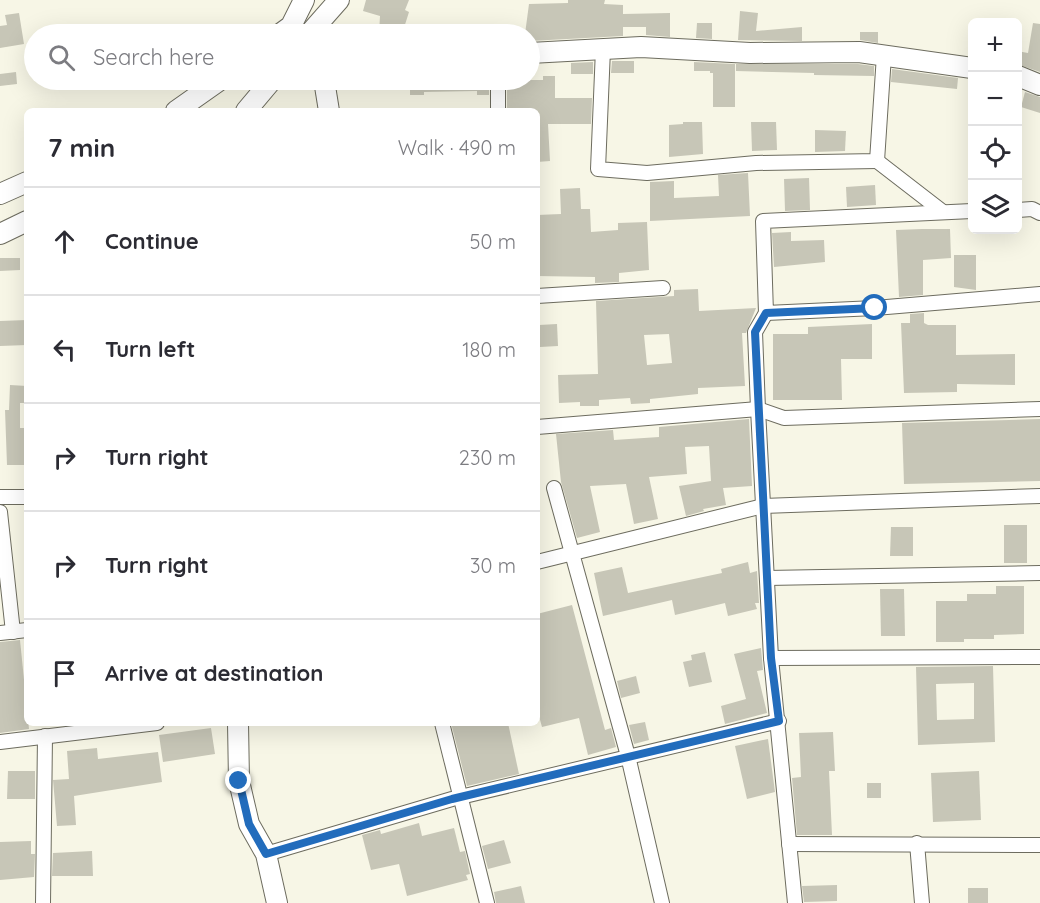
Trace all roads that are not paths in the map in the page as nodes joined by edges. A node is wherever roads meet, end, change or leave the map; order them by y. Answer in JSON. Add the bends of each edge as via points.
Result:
{"nodes":[{"id":1,"x":304,"y":0,"type":"edge"},
{"id":2,"x":312,"y":0,"type":"edge"},
{"id":3,"x":332,"y":7,"type":"edge"},
{"id":4,"x":294,"y":24,"type":"edge"},
{"id":5,"x":318,"y":24,"type":"edge"},
{"id":6,"x":603,"y":49,"type":"junction"},
{"id":7,"x":540,"y":52,"type":"edge"},
{"id":8,"x":884,"y":55,"type":"junction"},
{"id":9,"x":968,"y":67,"type":"edge"},
{"id":10,"x":1022,"y":78,"type":"edge"},
{"id":11,"x":1040,"y":85,"type":"edge"},
{"id":12,"x":206,"y":90,"type":"edge"},
{"id":13,"x":264,"y":90,"type":"edge"},
{"id":14,"x":326,"y":90,"type":"edge"},
{"id":15,"x":498,"y":90,"type":"edge"},
{"id":16,"x":180,"y":108,"type":"edge"},
{"id":17,"x":249,"y":108,"type":"edge"},
{"id":18,"x":329,"y":108,"type":"edge"},
{"id":19,"x":498,"y":108,"type":"edge"},
{"id":20,"x":877,"y":161,"type":"junction"},
{"id":21,"x":24,"y":183,"type":"edge"},
{"id":22,"x":0,"y":194,"type":"edge"},
{"id":23,"x":1022,"y":210,"type":"edge"},
{"id":24,"x":968,"y":211,"type":"edge"},
{"id":25,"x":943,"y":212,"type":"junction"},
{"id":26,"x":1040,"y":213,"type":"edge"},
{"id":27,"x":24,"y":222,"type":"edge"},
{"id":28,"x":0,"y":234,"type":"edge"},
{"id":29,"x":663,"y":288,"type":"dead end"},
{"id":30,"x":1040,"y":294,"type":"edge"},
{"id":31,"x":540,"y":296,"type":"edge"},
{"id":32,"x":766,"y":313,"type":"junction"},
{"id":33,"x":758,"y":409,"type":"junction"},
{"id":34,"x":1040,"y":409,"type":"edge"},
{"id":35,"x":540,"y":427,"type":"edge"},
{"id":36,"x":554,"y":488,"type":"dead end"},
{"id":37,"x":1040,"y":496,"type":"edge"},
{"id":38,"x":0,"y":497,"type":"edge"},
{"id":39,"x":24,"y":497,"type":"edge"},
{"id":40,"x":763,"y":506,"type":"junction"},
{"id":41,"x":0,"y":512,"type":"edge"},
{"id":42,"x":1,"y":535,"type":"edge"},
{"id":43,"x":572,"y":553,"type":"junction"},
{"id":44,"x":540,"y":561,"type":"edge"},
{"id":45,"x":1040,"y":573,"type":"edge"},
{"id":46,"x":767,"y":578,"type":"junction"},
{"id":47,"x":13,"y":631,"type":"edge"},
{"id":48,"x":1040,"y":657,"type":"edge"},
{"id":49,"x":771,"y":658,"type":"junction"},
{"id":50,"x":779,"y":721,"type":"junction"},
{"id":51,"x":131,"y":726,"type":"edge"},
{"id":52,"x":237,"y":726,"type":"edge"},
{"id":53,"x":443,"y":726,"type":"edge"},
{"id":54,"x":45,"y":736,"type":"junction"},
{"id":55,"x":0,"y":742,"type":"edge"},
{"id":56,"x":628,"y":756,"type":"junction"},
{"id":57,"x":460,"y":799,"type":"junction"},
{"id":58,"x":917,"y":843,"type":"junction"},
{"id":59,"x":789,"y":844,"type":"junction"},
{"id":60,"x":1040,"y":845,"type":"edge"},
{"id":61,"x":266,"y":854,"type":"junction"},
{"id":62,"x":43,"y":903,"type":"edge"},
{"id":63,"x":277,"y":903,"type":"edge"},
{"id":64,"x":487,"y":903,"type":"edge"},
{"id":65,"x":662,"y":903,"type":"edge"},
{"id":66,"x":795,"y":903,"type":"edge"},
{"id":67,"x":922,"y":903,"type":"edge"}],
"edges":[{"from":1,"to":4,"type":"street"},
{"from":2,"to":3,"type":"street"},
{"from":3,"to":5,"type":"street"},
{"from":6,"to":7,"type":"street"},
{"from":6,"to":8,"type":"street"},
{"from":6,"to":20,"type":"street","via":[[598,169],[647,173],[756,163]]},
{"from":8,"to":9,"type":"street"},
{"from":8,"to":20,"type":"street"},
{"from":10,"to":11,"type":"street"},
{"from":12,"to":16,"type":"street"},
{"from":13,"to":17,"type":"street"},
{"from":14,"to":18,"type":"street"},
{"from":15,"to":19,"type":"street"},
{"from":20,"to":25,"type":"street"},
{"from":21,"to":22,"type":"street"},
{"from":23,"to":26,"type":"street"},
{"from":24,"to":25,"type":"street"},
{"from":25,"to":32,"type":"street","via":[[763,221]]},
{"from":27,"to":28,"type":"street"},
{"from":29,"to":31,"type":"street"},
{"from":30,"to":32,"type":"street"},
{"from":32,"to":33,"type":"street","via":[[755,332]]},
{"from":33,"to":34,"type":"street","via":[[784,418]]},
{"from":33,"to":35,"type":"street"},
{"from":33,"to":40,"type":"street"},
{"from":36,"to":43,"type":"street"},
{"from":37,"to":40,"type":"street"},
{"from":38,"to":39,"type":"street"},
{"from":40,"to":43,"type":"street"},
{"from":40,"to":46,"type":"street"},
{"from":41,"to":42,"type":"street"},
{"from":42,"to":47,"type":"street"},
{"from":43,"to":44,"type":"street"},
{"from":43,"to":56,"type":"street"},
{"from":45,"to":46,"type":"street"},
{"from":46,"to":49,"type":"street"},
{"from":48,"to":49,"type":"street"},
{"from":49,"to":50,"type":"street"},
{"from":50,"to":56,"type":"street"},
{"from":50,"to":59,"type":"street"},
{"from":51,"to":54,"type":"street"},
{"from":52,"to":61,"type":"street","via":[[239,781],[249,824]]},
{"from":53,"to":57,"type":"street"},
{"from":54,"to":55,"type":"street"},
{"from":54,"to":62,"type":"street"},
{"from":56,"to":57,"type":"street"},
{"from":56,"to":65,"type":"street"},
{"from":57,"to":61,"type":"street"},
{"from":57,"to":64,"type":"street"},
{"from":58,"to":59,"type":"street"},
{"from":58,"to":60,"type":"street"},
{"from":58,"to":67,"type":"street"},
{"from":59,"to":66,"type":"street"},
{"from":61,"to":63,"type":"street"}]}
